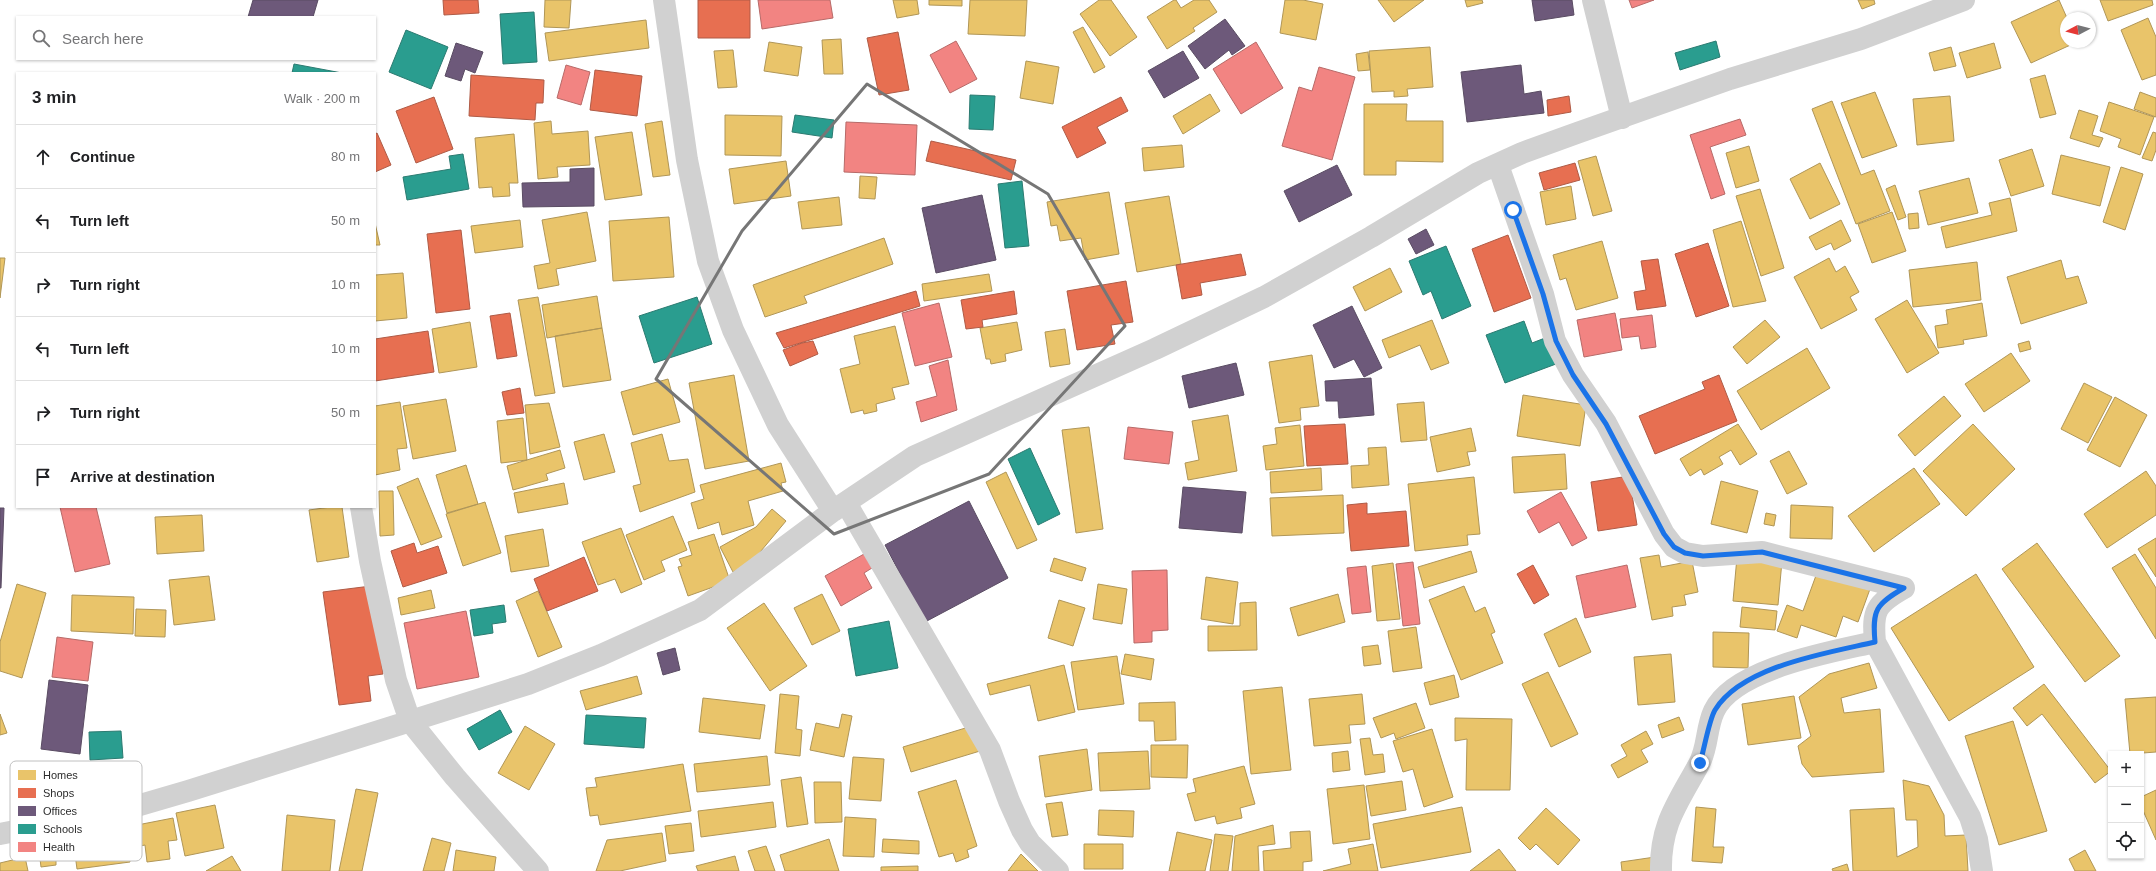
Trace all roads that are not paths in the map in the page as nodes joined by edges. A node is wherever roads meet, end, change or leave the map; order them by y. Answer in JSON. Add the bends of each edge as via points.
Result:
{"nodes":[{"id":1,"x":664,"y":0,"type":"edge"},
{"id":2,"x":1593,"y":0,"type":"edge"},
{"id":3,"x":1964,"y":0,"type":"edge"},
{"id":4,"x":1622,"y":118,"type":"junction"},
{"id":5,"x":1498,"y":165,"type":"junction"},
{"id":6,"x":840,"y":507,"type":"junction"},
{"id":7,"x":361,"y":508,"type":"edge"},
{"id":8,"x":1875,"y":642,"type":"junction"},
{"id":9,"x":410,"y":721,"type":"junction"},
{"id":10,"x":142,"y":804,"type":"edge"},
{"id":11,"x":10,"y":832,"type":"edge"},
{"id":12,"x":0,"y":834,"type":"edge"},
{"id":13,"x":538,"y":871,"type":"edge"},
{"id":14,"x":1058,"y":871,"type":"edge"},
{"id":15,"x":1661,"y":871,"type":"edge"},
{"id":16,"x":1982,"y":871,"type":"edge"}],
"edges":[{"from":1,"to":6,"type":"street","via":[[687,160],[708,261],[733,330],[778,425]]},
{"from":2,"to":4,"type":"street"},
{"from":3,"to":4,"type":"street","via":[[1862,40],[1730,79]]},
{"from":4,"to":5,"type":"street","via":[[1522,153]]},
{"from":5,"to":6,"type":"street","via":[[1478,173],[1264,297],[1156,349],[915,456]]},
{"from":5,"to":8,"type":"street","via":[[1543,294],[1556,341],[1573,375],[1606,424],[1664,534],[1674,547],[1685,553],[1703,556],[1762,552],[1904,588],[1884,599],[1873,626]]},
{"from":6,"to":9,"type":"street","via":[[700,610],[601,655],[528,684]]},
{"from":6,"to":14,"type":"street","via":[[990,750],[1022,830],[1030,843]]},
{"from":7,"to":9,"type":"street","via":[[396,680]]},
{"from":8,"to":15,"type":"street","via":[[1762,672],[1725,696],[1714,711],[1700,763],[1684,788],[1665,829]]},
{"from":8,"to":16,"type":"street","via":[[1970,817],[1977,839]]},
{"from":9,"to":10,"type":"street"},
{"from":9,"to":13,"type":"street","via":[[455,777]]},
{"from":11,"to":12,"type":"street"}]}
